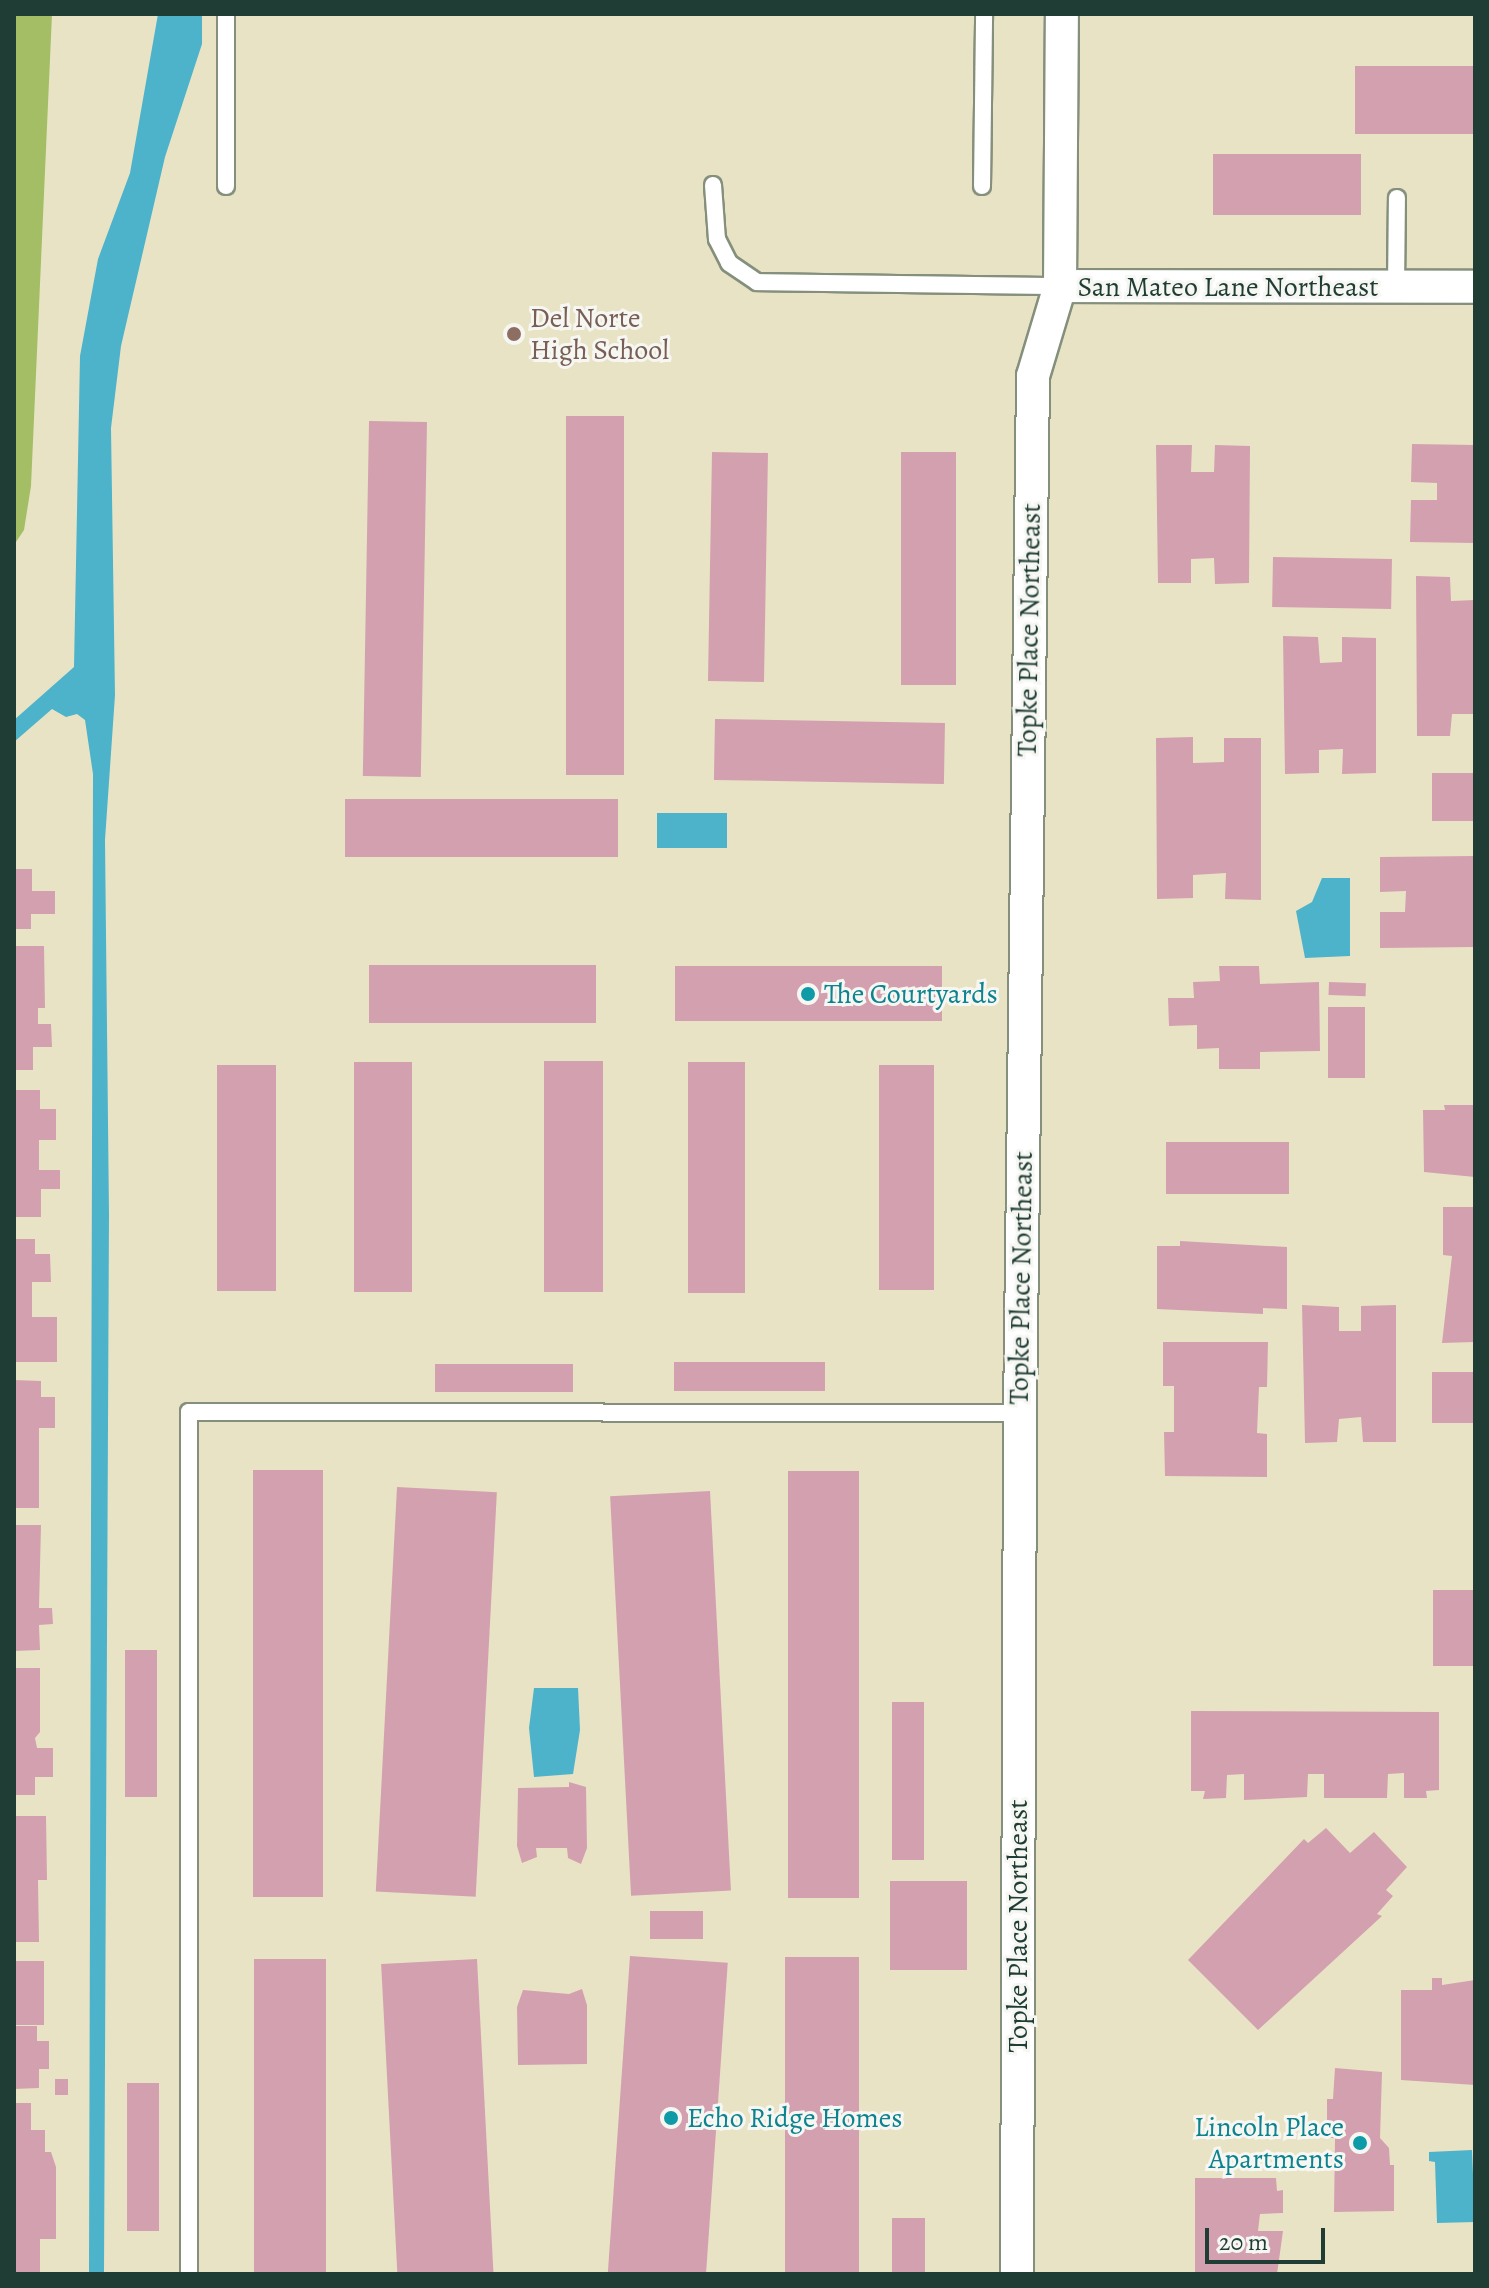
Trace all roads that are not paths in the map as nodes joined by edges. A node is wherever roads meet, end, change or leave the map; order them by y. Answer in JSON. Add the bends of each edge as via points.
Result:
{"nodes":[{"id":1,"x":226,"y":14,"type":"edge"},
{"id":2,"x":984,"y":14,"type":"edge"},
{"id":3,"x":1062,"y":14,"type":"edge"},
{"id":4,"x":713,"y":185,"type":"dead end"},
{"id":5,"x":226,"y":186,"type":"dead end"},
{"id":6,"x":982,"y":186,"type":"dead end"},
{"id":7,"x":1397,"y":198,"type":"dead end"},
{"id":8,"x":1060,"y":286,"type":"junction"},
{"id":9,"x":1475,"y":287,"type":"edge"},
{"id":10,"x":1396,"y":288,"type":"junction"},
{"id":11,"x":1020,"y":1413,"type":"junction"},
{"id":12,"x":189,"y":2274,"type":"edge"},
{"id":13,"x":1017,"y":2274,"type":"edge"}],
"edges":[{"from":1,"to":5,"type":"lane"},
{"from":2,"to":6,"type":"lane"},
{"from":3,"to":8,"type":"street","name":"San Mateo Lane Northeast"},
{"from":4,"to":8,"type":"lane","via":[[717,239],[729,263],[757,282]]},
{"from":7,"to":10,"type":"lane"},
{"from":8,"to":10,"type":"street","name":"San Mateo Lane Northeast"},
{"from":8,"to":11,"type":"street","name":"Topke Place Northeast","via":[[1033,376]]},
{"from":9,"to":10,"type":"street","name":"San Mateo Lane Northeast"},
{"from":11,"to":12,"type":"lane","via":[[189,1412]]},
{"from":11,"to":13,"type":"street","name":"Topke Place Northeast"}]}
